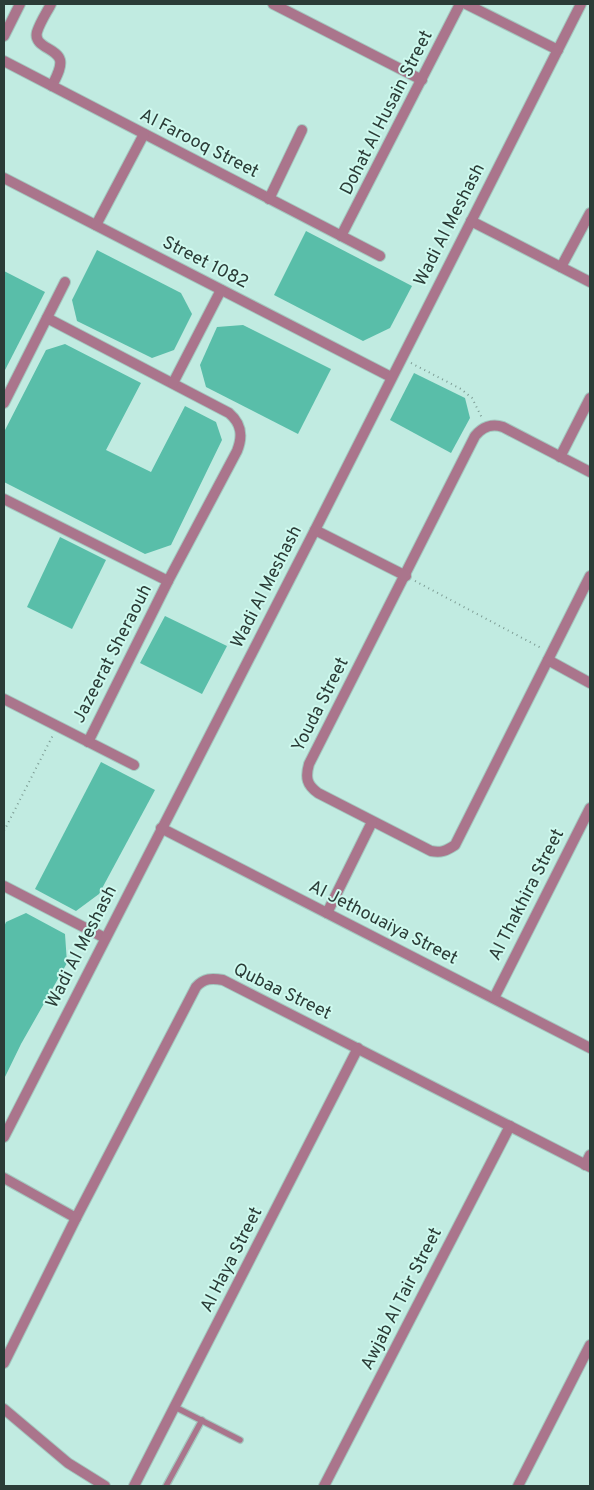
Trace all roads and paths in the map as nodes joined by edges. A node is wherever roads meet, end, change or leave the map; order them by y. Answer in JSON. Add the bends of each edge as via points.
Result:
{"nodes":[{"id":1,"x":20,"y":4,"type":"edge"},
{"id":2,"x":52,"y":4,"type":"edge"},
{"id":3,"x":273,"y":4,"type":"edge"},
{"id":4,"x":460,"y":4,"type":"edge"},
{"id":5,"x":466,"y":4,"type":"edge"},
{"id":6,"x":582,"y":4,"type":"edge"},
{"id":7,"x":4,"y":36,"type":"edge"},
{"id":8,"x":558,"y":50,"type":"junction"},
{"id":9,"x":4,"y":61,"type":"edge"},
{"id":10,"x":422,"y":80,"type":"junction"},
{"id":11,"x":52,"y":86,"type":"junction"},
{"id":12,"x":302,"y":130,"type":"dead end"},
{"id":13,"x":144,"y":134,"type":"junction"},
{"id":14,"x":5,"y":181,"type":"edge"},
{"id":15,"x":269,"y":199,"type":"junction"},
{"id":16,"x":590,"y":213,"type":"edge"},
{"id":17,"x":471,"y":221,"type":"junction"},
{"id":18,"x":96,"y":226,"type":"junction"},
{"id":19,"x":341,"y":236,"type":"junction"},
{"id":20,"x":380,"y":256,"type":"dead end"},
{"id":21,"x":561,"y":267,"type":"junction"},
{"id":22,"x":65,"y":282,"type":"dead end"},
{"id":23,"x":590,"y":282,"type":"edge"},
{"id":24,"x":221,"y":290,"type":"junction"},
{"id":25,"x":47,"y":318,"type":"junction"},
{"id":26,"x":401,"y":358,"type":"junction"},
{"id":27,"x":391,"y":377,"type":"junction"},
{"id":28,"x":173,"y":384,"type":"junction"},
{"id":29,"x":590,"y":398,"type":"edge"},
{"id":30,"x":4,"y":404,"type":"edge"},
{"id":31,"x":486,"y":427,"type":"junction"},
{"id":32,"x":560,"y":457,"type":"junction"},
{"id":33,"x":590,"y":472,"type":"edge"},
{"id":34,"x":4,"y":499,"type":"edge"},
{"id":35,"x":315,"y":530,"type":"junction"},
{"id":36,"x":406,"y":576,"type":"junction"},
{"id":37,"x":590,"y":576,"type":"edge"},
{"id":38,"x":168,"y":581,"type":"junction"},
{"id":39,"x":550,"y":657,"type":"junction"},
{"id":40,"x":590,"y":683,"type":"edge"},
{"id":41,"x":4,"y":699,"type":"edge"},
{"id":42,"x":57,"y":727,"type":"junction"},
{"id":43,"x":88,"y":742,"type":"junction"},
{"id":44,"x":134,"y":765,"type":"dead end"},
{"id":45,"x":590,"y":808,"type":"edge"},
{"id":46,"x":372,"y":822,"type":"junction"},
{"id":47,"x":161,"y":828,"type":"junction"},
{"id":48,"x":4,"y":831,"type":"edge"},
{"id":49,"x":5,"y":891,"type":"edge"},
{"id":50,"x":327,"y":912,"type":"junction"},
{"id":51,"x":105,"y":938,"type":"junction"},
{"id":52,"x":494,"y":998,"type":"junction"},
{"id":53,"x":358,"y":1048,"type":"junction"},
{"id":54,"x":590,"y":1048,"type":"edge"},
{"id":55,"x":510,"y":1126,"type":"junction"},
{"id":56,"x":4,"y":1138,"type":"edge"},
{"id":57,"x":589,"y":1162,"type":"edge"},
{"id":58,"x":4,"y":1178,"type":"edge"},
{"id":59,"x":76,"y":1218,"type":"junction"},
{"id":60,"x":590,"y":1345,"type":"edge"},
{"id":61,"x":4,"y":1363,"type":"edge"},
{"id":62,"x":175,"y":1407,"type":"junction"},
{"id":63,"x":4,"y":1409,"type":"edge"},
{"id":64,"x":202,"y":1420,"type":"junction"},
{"id":65,"x":240,"y":1440,"type":"dead end"},
{"id":66,"x":104,"y":1486,"type":"edge"},
{"id":67,"x":134,"y":1486,"type":"edge"},
{"id":68,"x":166,"y":1486,"type":"edge"},
{"id":69,"x":324,"y":1486,"type":"edge"},
{"id":70,"x":518,"y":1486,"type":"edge"}],
"edges":[{"from":1,"to":7,"type":"street"},
{"from":2,"to":11,"type":"street","via":[[37,32],[37,39],[60,61]]},
{"from":3,"to":10,"type":"street"},
{"from":4,"to":10,"type":"street","name":"Dohat Al Husain Street"},
{"from":5,"to":8,"type":"street"},
{"from":6,"to":8,"type":"street","name":"Wadi Al Meshash"},
{"from":8,"to":17,"type":"street","name":"Wadi Al Meshash"},
{"from":9,"to":11,"type":"street","name":"Al Farooq Street"},
{"from":10,"to":19,"type":"street","name":"Dohat Al Husain Street"},
{"from":11,"to":13,"type":"street","name":"Al Farooq Street"},
{"from":12,"to":15,"type":"street"},
{"from":13,"to":15,"type":"street","name":"Al Farooq Street"},
{"from":13,"to":18,"type":"street"},
{"from":14,"to":18,"type":"street","name":"Street 1082"},
{"from":15,"to":19,"type":"street","name":"Al Farooq Street"},
{"from":16,"to":21,"type":"street"},
{"from":17,"to":21,"type":"street"},
{"from":17,"to":26,"type":"street","name":"Wadi Al Meshash"},
{"from":18,"to":24,"type":"street","name":"Street 1082"},
{"from":19,"to":20,"type":"street","name":"Al Farooq Street"},
{"from":21,"to":23,"type":"street"},
{"from":22,"to":25,"type":"street"},
{"from":24,"to":27,"type":"street","name":"Street 1082"},
{"from":24,"to":28,"type":"street"},
{"from":25,"to":28,"type":"street"},
{"from":25,"to":30,"type":"street"},
{"from":26,"to":27,"type":"street","name":"Wadi Al Meshash"},
{"from":26,"to":31,"type":"path","via":[[461,389],[472,398]]},
{"from":27,"to":35,"type":"street","name":"Wadi Al Meshash"},
{"from":28,"to":38,"type":"street","name":"Jazeerat Sheraouh","via":[[229,413],[238,423],[241,436],[237,450]]},
{"from":29,"to":32,"type":"street"},
{"from":31,"to":32,"type":"street","via":[[503,427]]},
{"from":31,"to":36,"type":"street","name":"Youda Street","via":[[475,436]]},
{"from":32,"to":33,"type":"street"},
{"from":34,"to":38,"type":"street"},
{"from":35,"to":36,"type":"street"},
{"from":35,"to":47,"type":"street","name":"Wadi Al Meshash"},
{"from":36,"to":39,"type":"path"},
{"from":36,"to":46,"type":"street","name":"Youda Street","via":[[306,773],[306,781],[318,794]]},
{"from":37,"to":39,"type":"street","name":"Youda Street"},
{"from":38,"to":43,"type":"street","name":"Jazeerat Sheraouh"},
{"from":39,"to":40,"type":"street"},
{"from":39,"to":46,"type":"street","name":"Youda Street","via":[[455,845],[447,851],[430,851]]},
{"from":41,"to":42,"type":"street"},
{"from":42,"to":43,"type":"street"},
{"from":42,"to":48,"type":"path"},
{"from":43,"to":44,"type":"street"},
{"from":45,"to":52,"type":"street","name":"Al Thakhira Street"},
{"from":46,"to":50,"type":"street"},
{"from":47,"to":50,"type":"street","name":"Al Jethouaiya Street"},
{"from":47,"to":51,"type":"street","name":"Wadi Al Meshash"},
{"from":49,"to":51,"type":"street"},
{"from":50,"to":52,"type":"street","name":"Al Jethouaiya Street"},
{"from":51,"to":56,"type":"street","name":"Wadi Al Meshash"},
{"from":52,"to":54,"type":"street","name":"Al Jethouaiya Street"},
{"from":53,"to":55,"type":"street","name":"Qubaa Street"},
{"from":53,"to":59,"type":"street","name":"Qubaa Street","via":[[223,980],[213,978],[201,982]]},
{"from":53,"to":62,"type":"street","name":"Al Haya Street"},
{"from":55,"to":57,"type":"street","name":"Qubaa Street"},
{"from":55,"to":69,"type":"street","name":"Awjab Al Tair Street"},
{"from":58,"to":59,"type":"street"},
{"from":59,"to":61,"type":"street","name":"Qubaa Street"},
{"from":60,"to":70,"type":"street"},
{"from":62,"to":64,"type":"lane"},
{"from":62,"to":67,"type":"street","name":"Al Haya Street"},
{"from":63,"to":66,"type":"street","via":[[68,1463]]},
{"from":64,"to":65,"type":"lane"},
{"from":64,"to":68,"type":"lane"}]}
